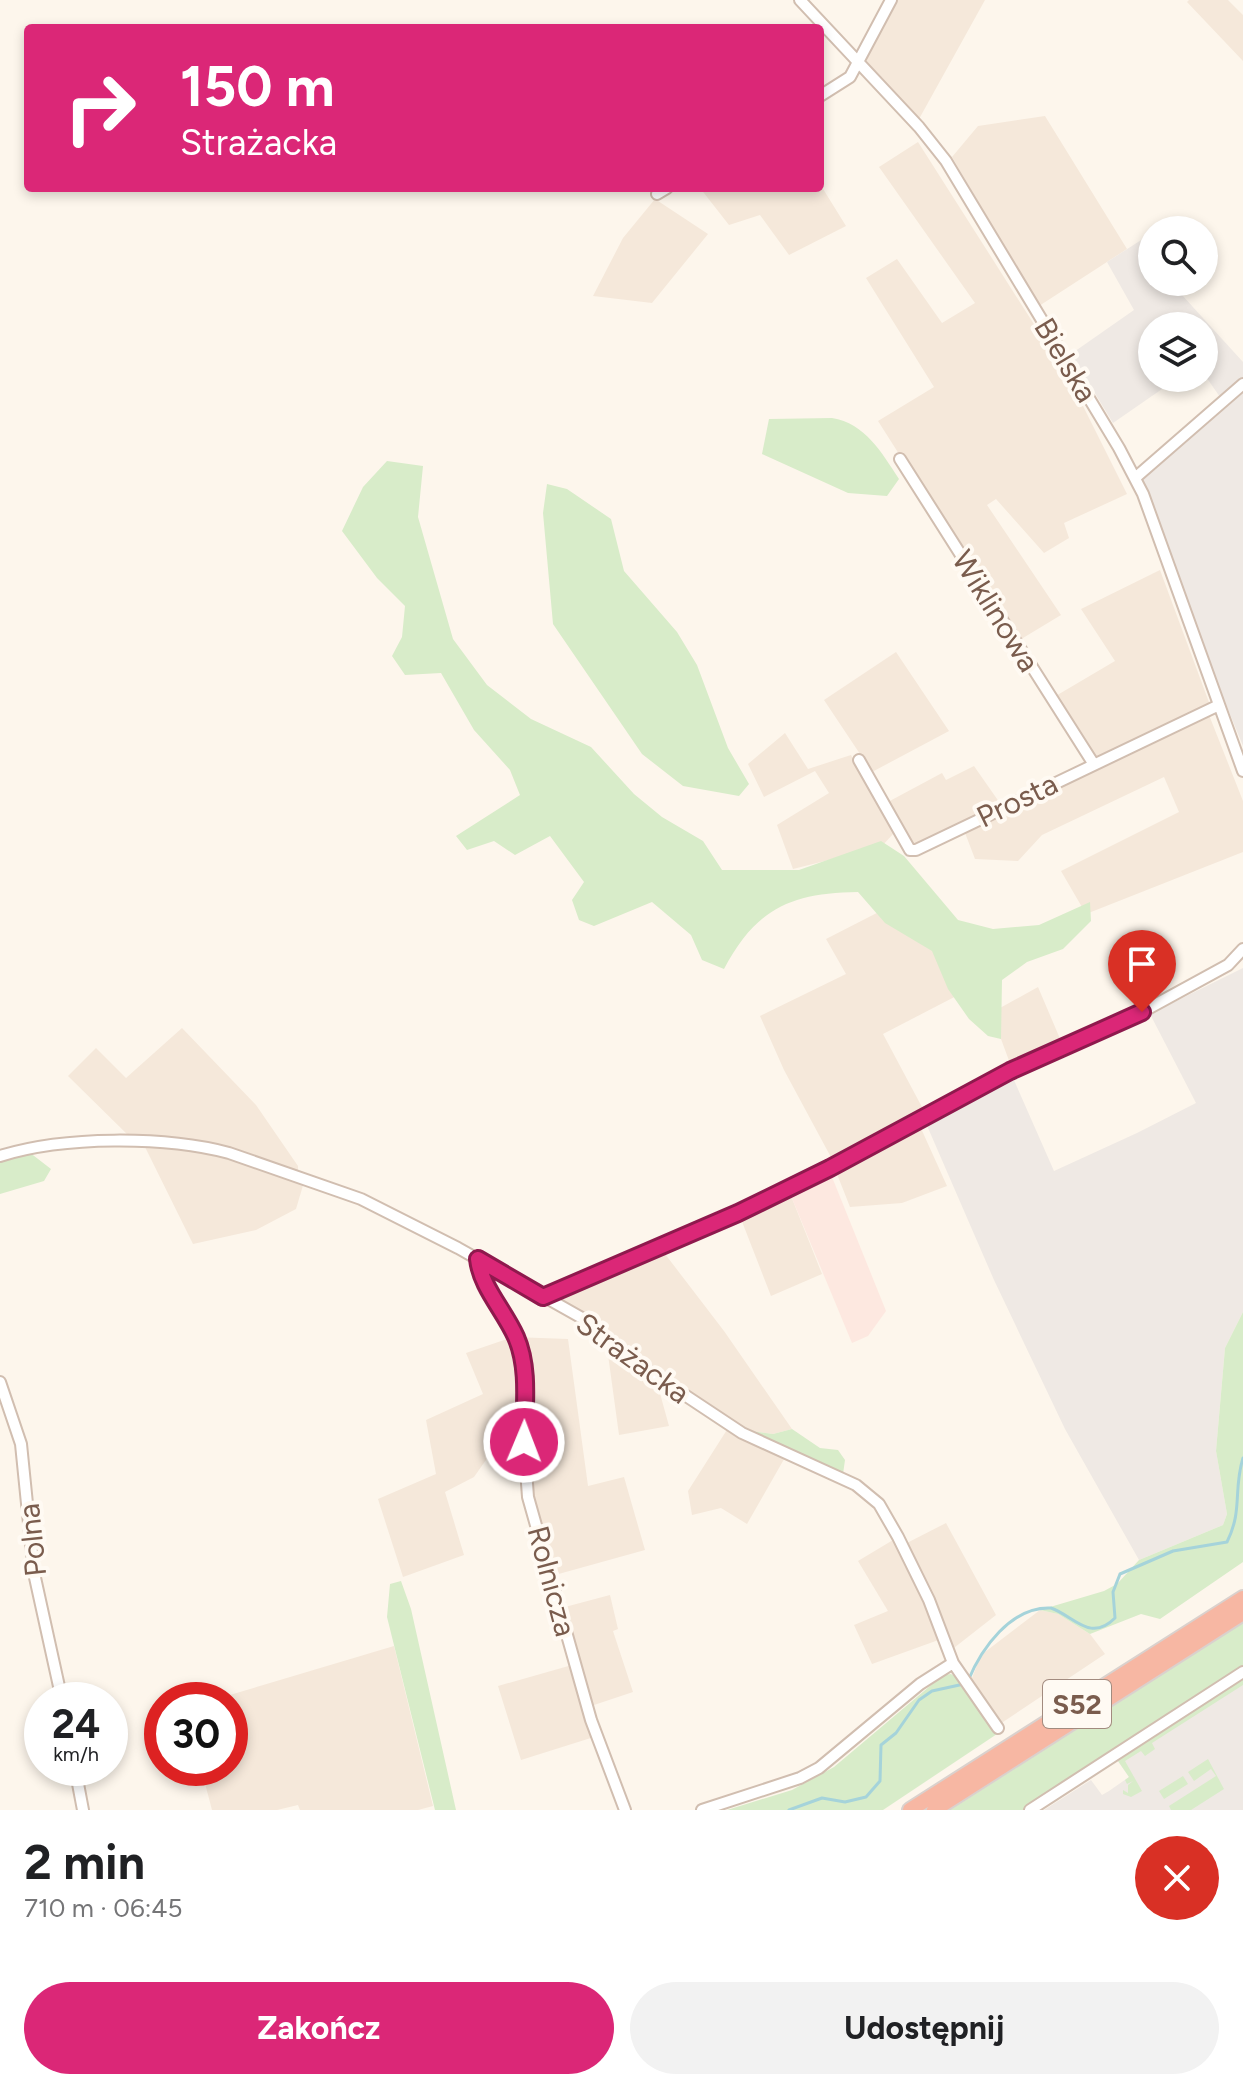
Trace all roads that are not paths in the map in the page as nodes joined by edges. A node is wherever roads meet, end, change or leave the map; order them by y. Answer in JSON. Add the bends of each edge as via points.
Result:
{"nodes":[{"id":1,"x":800,"y":0,"type":"edge"},
{"id":2,"x":891,"y":0,"type":"edge"},
{"id":3,"x":822,"y":24,"type":"edge"},
{"id":4,"x":824,"y":26,"type":"edge"},
{"id":5,"x":858,"y":63,"type":"junction"},
{"id":6,"x":824,"y":93,"type":"edge"},
{"id":7,"x":1243,"y":384,"type":"edge"},
{"id":8,"x":900,"y":459,"type":"dead end"},
{"id":9,"x":1135,"y":478,"type":"junction"},
{"id":10,"x":1217,"y":706,"type":"junction"},
{"id":11,"x":859,"y":760,"type":"dead end"},
{"id":12,"x":1093,"y":763,"type":"junction"},
{"id":13,"x":1243,"y":771,"type":"edge"},
{"id":14,"x":1243,"y":949,"type":"edge"},
{"id":15,"x":0,"y":1156,"type":"edge"},
{"id":16,"x":478,"y":1259,"type":"junction"},
{"id":17,"x":543,"y":1297,"type":"junction"},
{"id":18,"x":0,"y":1382,"type":"edge"},
{"id":19,"x":1243,"y":1598,"type":"edge"},
{"id":20,"x":1243,"y":1613,"type":"edge"},
{"id":21,"x":953,"y":1663,"type":"junction"},
{"id":22,"x":1243,"y":1672,"type":"edge"},
{"id":23,"x":58,"y":1682,"type":"edge"},
{"id":24,"x":998,"y":1728,"type":"dead end"},
{"id":25,"x":78,"y":1786,"type":"edge"},
{"id":26,"x":83,"y":1810,"type":"edge"},
{"id":27,"x":625,"y":1810,"type":"edge"},
{"id":28,"x":702,"y":1810,"type":"edge"},
{"id":29,"x":910,"y":1810,"type":"edge"},
{"id":30,"x":934,"y":1810,"type":"edge"},
{"id":31,"x":1030,"y":1810,"type":"edge"}],
"edges":[{"from":1,"to":3,"type":"street","name":"Bielska"},
{"from":2,"to":5,"type":"street"},
{"from":4,"to":5,"type":"street","name":"Bielska"},
{"from":5,"to":6,"type":"street","via":[[850,77]]},
{"from":5,"to":9,"type":"street","name":"Bielska","via":[[946,161]]},
{"from":7,"to":9,"type":"street"},
{"from":8,"to":12,"type":"street","name":"Wiklinowa"},
{"from":9,"to":10,"type":"street","name":"Bielska"},
{"from":10,"to":12,"type":"street","name":"Prosta"},
{"from":10,"to":13,"type":"street","name":"Bielska"},
{"from":11,"to":12,"type":"street","name":"Prosta","via":[[910,850]]},
{"from":14,"to":17,"type":"street","via":[[1228,965],[1180,991],[1010,1071],[830,1168]]},
{"from":15,"to":16,"type":"street","name":"Strażacka","via":[[65,1143],[208,1147],[361,1199]]},
{"from":16,"to":17,"type":"street","name":"Strażacka"},
{"from":16,"to":27,"type":"street","name":"Rolnicza","via":[[480,1276],[517,1339],[524,1369],[528,1497],[591,1720]]},
{"from":17,"to":21,"type":"street","name":"Strażacka","via":[[582,1318],[650,1372],[742,1433],[856,1485],[879,1504],[929,1600]]},
{"from":18,"to":23,"type":"street","name":"Polna","via":[[21,1444],[34,1573]]},
{"from":19,"to":29,"type":"highway","number":"S52"},
{"from":20,"to":30,"type":"highway","number":"S52"},
{"from":21,"to":24,"type":"street","name":"Strażacka"},
{"from":21,"to":28,"type":"street","via":[[819,1768]]},
{"from":22,"to":31,"type":"street"},
{"from":25,"to":26,"type":"street"}]}
